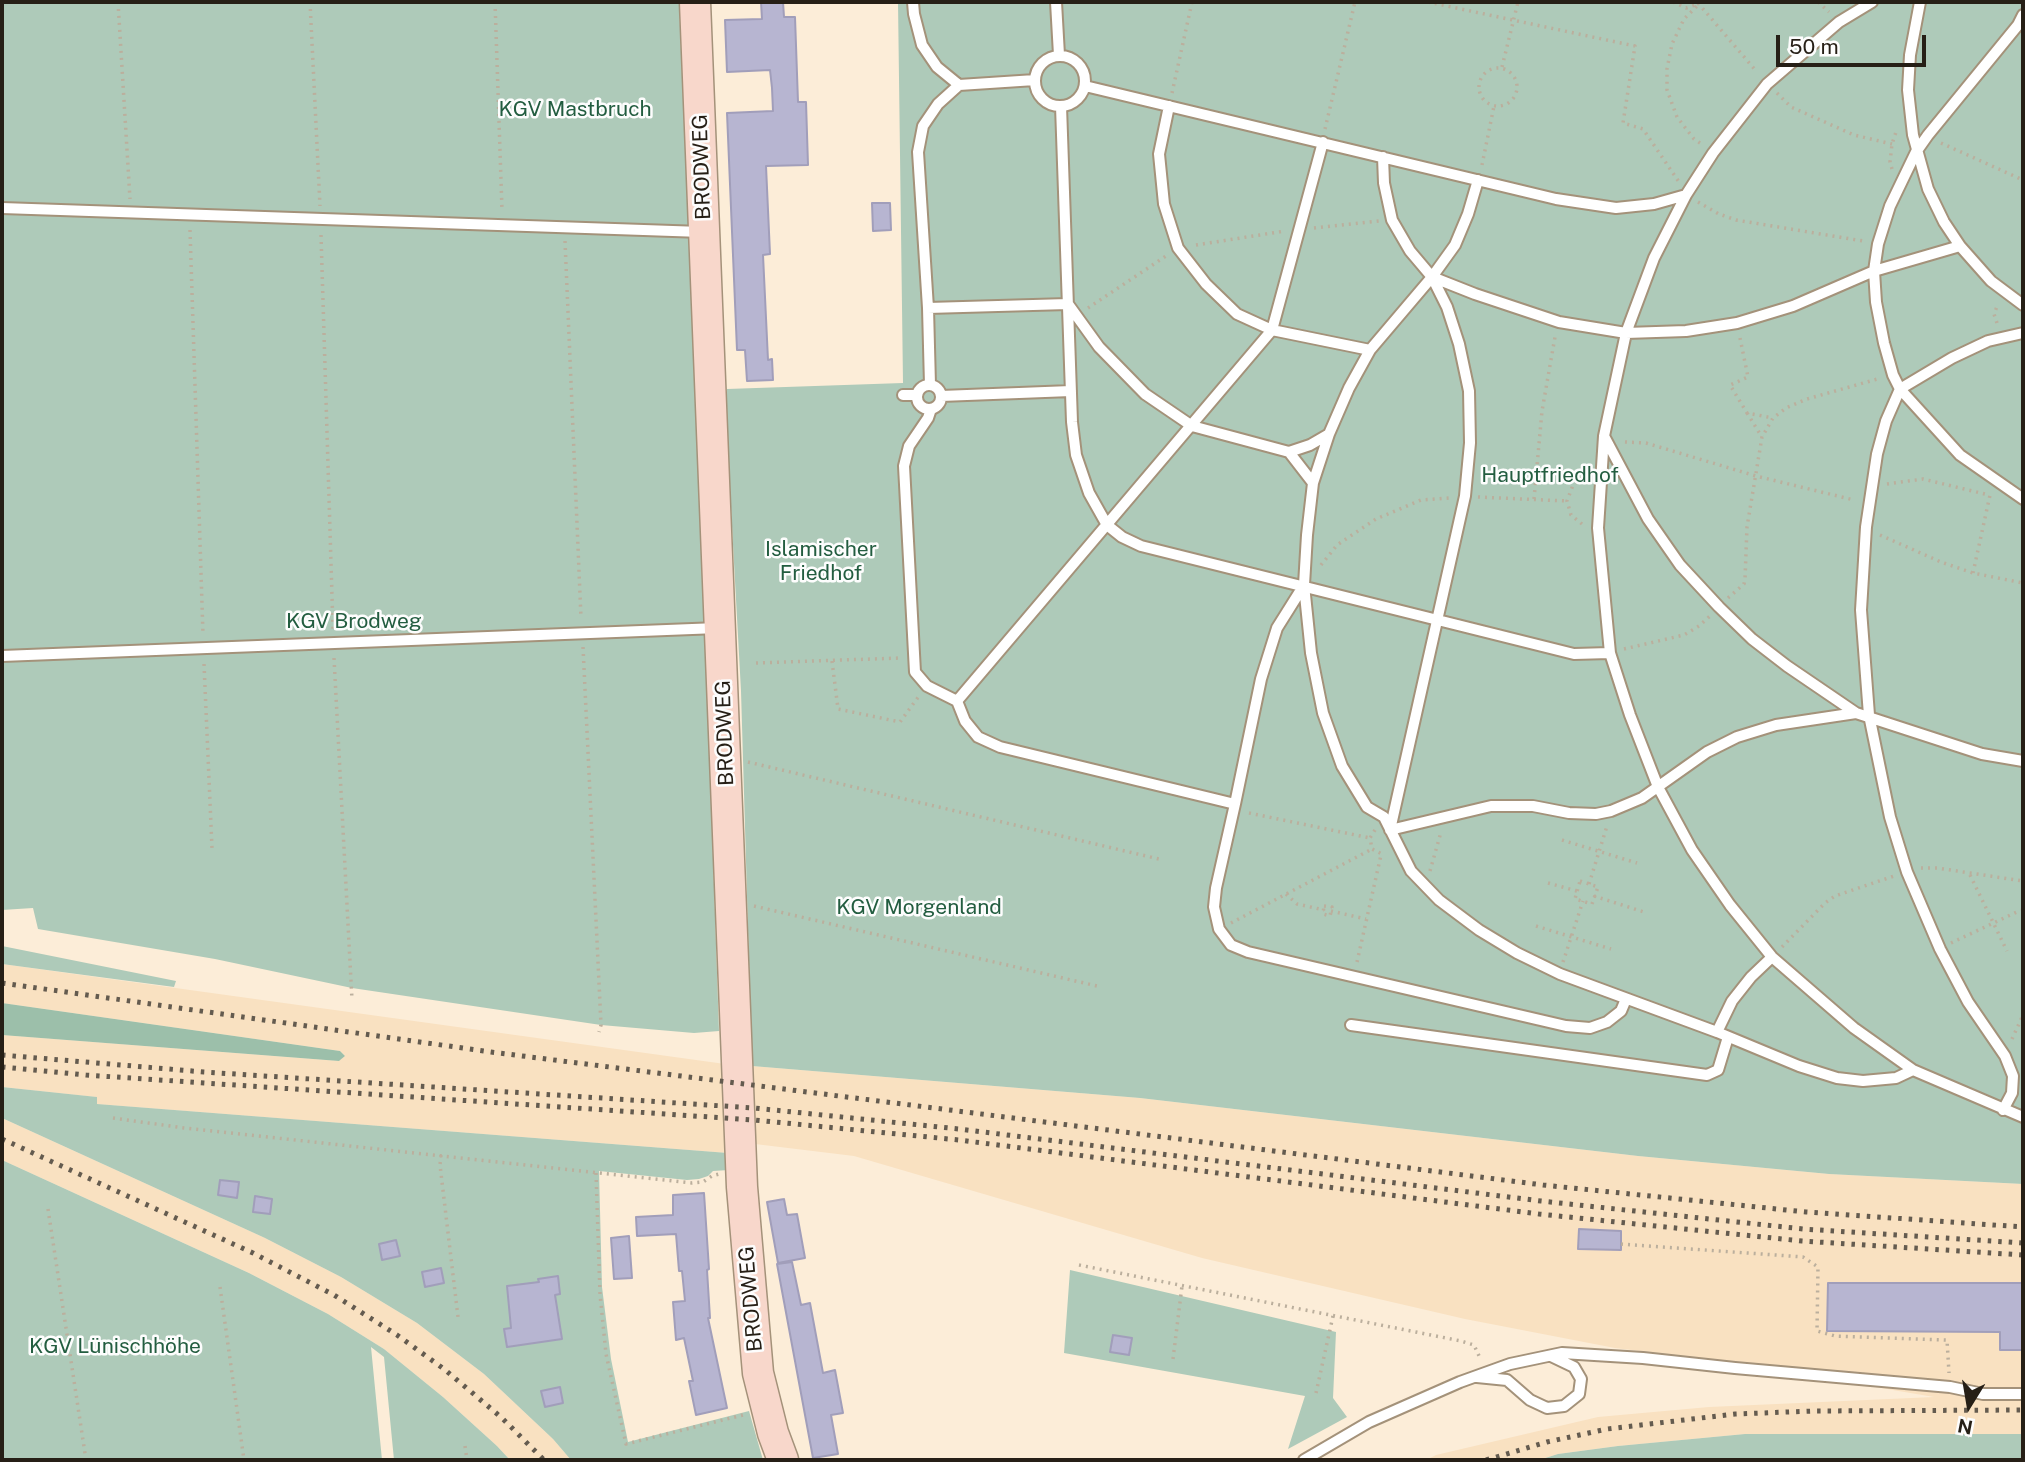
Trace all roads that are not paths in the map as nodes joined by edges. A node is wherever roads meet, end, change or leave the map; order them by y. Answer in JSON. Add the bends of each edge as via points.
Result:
{"nodes":[{"id":1,"x":695,"y":2,"type":"edge"},
{"id":2,"x":913,"y":2,"type":"edge"},
{"id":3,"x":1056,"y":2,"type":"edge"},
{"id":4,"x":1872,"y":2,"type":"edge"},
{"id":5,"x":1920,"y":2,"type":"edge"},
{"id":6,"x":2023,"y":15,"type":"edge"},
{"id":7,"x":1059,"y":55,"type":"junction"},
{"id":8,"x":1035,"y":80,"type":"junction"},
{"id":9,"x":959,"y":85,"type":"junction"},
{"id":10,"x":1086,"y":86,"type":"junction"},
{"id":11,"x":1061,"y":106,"type":"junction"},
{"id":12,"x":1169,"y":106,"type":"junction"},
{"id":13,"x":1323,"y":142,"type":"junction"},
{"id":14,"x":1916,"y":152,"type":"junction"},
{"id":15,"x":1382,"y":157,"type":"junction"},
{"id":16,"x":1478,"y":180,"type":"junction"},
{"id":17,"x":1686,"y":195,"type":"junction"},
{"id":18,"x":2,"y":208,"type":"edge"},
{"id":19,"x":705,"y":232,"type":"junction"},
{"id":20,"x":1960,"y":246,"type":"junction"},
{"id":21,"x":1874,"y":271,"type":"junction"},
{"id":22,"x":1432,"y":277,"type":"junction"},
{"id":23,"x":1068,"y":304,"type":"junction"},
{"id":24,"x":2023,"y":305,"type":"edge"},
{"id":25,"x":928,"y":308,"type":"junction"},
{"id":26,"x":1272,"y":330,"type":"junction"},
{"id":27,"x":1626,"y":333,"type":"junction"},
{"id":28,"x":2023,"y":333,"type":"edge"},
{"id":29,"x":1370,"y":350,"type":"junction"},
{"id":30,"x":930,"y":385,"type":"junction"},
{"id":31,"x":1900,"y":389,"type":"junction"},
{"id":32,"x":1071,"y":391,"type":"junction"},
{"id":33,"x":903,"y":395,"type":"dead end"},
{"id":34,"x":917,"y":396,"type":"junction"},
{"id":35,"x":941,"y":396,"type":"junction"},
{"id":36,"x":931,"y":409,"type":"junction"},
{"id":37,"x":1192,"y":426,"type":"junction"},
{"id":38,"x":1329,"y":434,"type":"junction"},
{"id":39,"x":1604,"y":436,"type":"junction"},
{"id":40,"x":1289,"y":452,"type":"junction"},
{"id":41,"x":1313,"y":483,"type":"junction"},
{"id":42,"x":2023,"y":499,"type":"edge"},
{"id":43,"x":1107,"y":525,"type":"junction"},
{"id":44,"x":1304,"y":585,"type":"junction"},
{"id":45,"x":1437,"y":619,"type":"junction"},
{"id":46,"x":721,"y":628,"type":"junction"},
{"id":47,"x":1610,"y":653,"type":"junction"},
{"id":48,"x":2,"y":656,"type":"edge"},
{"id":49,"x":957,"y":701,"type":"junction"},
{"id":50,"x":1856,"y":713,"type":"junction"},
{"id":51,"x":1869,"y":715,"type":"junction"},
{"id":52,"x":2023,"y":761,"type":"edge"},
{"id":53,"x":1658,"y":787,"type":"junction"},
{"id":54,"x":1234,"y":807,"type":"junction"},
{"id":55,"x":1390,"y":830,"type":"junction"},
{"id":56,"x":1772,"y":957,"type":"junction"},
{"id":57,"x":1626,"y":999,"type":"junction"},
{"id":58,"x":1351,"y":1025,"type":"dead end"},
{"id":59,"x":1722,"y":1035,"type":"junction"},
{"id":60,"x":1913,"y":1070,"type":"junction"},
{"id":61,"x":2003,"y":1110,"type":"junction"},
{"id":62,"x":2023,"y":1117,"type":"edge"},
{"id":63,"x":1551,"y":1356,"type":"junction"},
{"id":64,"x":1475,"y":1376,"type":"junction"},
{"id":65,"x":2023,"y":1394,"type":"edge"},
{"id":66,"x":783,"y":1460,"type":"edge"},
{"id":67,"x":1304,"y":1460,"type":"edge"}],
"edges":[{"from":1,"to":19,"type":"street","name":"BRODWEG"},
{"from":2,"to":9,"type":"lane","via":[[922,45],[937,67]]},
{"from":3,"to":7,"type":"lane"},
{"from":4,"to":17,"type":"lane","via":[[1839,22],[1768,84]]},
{"from":5,"to":14,"type":"lane","via":[[1910,55],[1910,118]]},
{"from":6,"to":14,"type":"lane"},
{"from":7,"to":8,"type":"lane","via":[[1038,68]]},
{"from":7,"to":10,"type":"lane","via":[[1074,59],[1084,72]]},
{"from":8,"to":9,"type":"lane"},
{"from":8,"to":11,"type":"lane","via":[[1038,93]]},
{"from":9,"to":25,"type":"lane","via":[[937,104],[923,126],[918,152]]},
{"from":10,"to":11,"type":"lane","via":[[1072,104]]},
{"from":10,"to":12,"type":"lane"},
{"from":11,"to":23,"type":"lane"},
{"from":12,"to":13,"type":"lane"},
{"from":12,"to":26,"type":"lane","via":[[1159,154],[1164,204],[1178,248],[1237,314]]},
{"from":13,"to":15,"type":"lane"},
{"from":13,"to":26,"type":"lane"},
{"from":14,"to":20,"type":"lane","via":[[1928,189]]},
{"from":14,"to":21,"type":"lane","via":[[1890,206]]},
{"from":15,"to":16,"type":"lane"},
{"from":15,"to":22,"type":"lane","via":[[1392,219]]},
{"from":16,"to":17,"type":"lane","via":[[1616,208]]},
{"from":16,"to":22,"type":"lane","via":[[1455,245]]},
{"from":17,"to":27,"type":"lane","via":[[1654,257]]},
{"from":18,"to":19,"type":"lane"},
{"from":19,"to":46,"type":"street","name":"BRODWEG"},
{"from":20,"to":21,"type":"lane"},
{"from":20,"to":24,"type":"lane","via":[[1991,281]]},
{"from":21,"to":27,"type":"lane","via":[[1793,306],[1737,323]]},
{"from":21,"to":31,"type":"lane","via":[[1876,302]]},
{"from":22,"to":27,"type":"lane","via":[[1559,322]]},
{"from":22,"to":29,"type":"lane"},
{"from":22,"to":45,"type":"lane","via":[[1459,344],[1469,391],[1470,443],[1465,496]]},
{"from":23,"to":25,"type":"lane"},
{"from":23,"to":32,"type":"lane"},
{"from":23,"to":37,"type":"lane","via":[[1099,347],[1145,394]]},
{"from":25,"to":30,"type":"lane"},
{"from":26,"to":29,"type":"lane"},
{"from":26,"to":37,"type":"lane"},
{"from":27,"to":39,"type":"lane"},
{"from":28,"to":31,"type":"lane","via":[[1988,341]]},
{"from":29,"to":38,"type":"lane"},
{"from":30,"to":34,"type":"lane"},
{"from":30,"to":35,"type":"lane"},
{"from":31,"to":42,"type":"lane","via":[[1961,455]]},
{"from":31,"to":51,"type":"lane","via":[[1877,454],[1866,527],[1861,610]]},
{"from":32,"to":35,"type":"lane"},
{"from":32,"to":43,"type":"lane","via":[[1076,455],[1089,493]]},
{"from":33,"to":34,"type":"lane"},
{"from":34,"to":36,"type":"lane","via":[[924,408]]},
{"from":35,"to":36,"type":"lane"},
{"from":36,"to":49,"type":"lane","via":[[909,446],[904,466],[915,671],[927,686]]},
{"from":37,"to":40,"type":"lane"},
{"from":37,"to":43,"type":"lane"},
{"from":38,"to":40,"type":"lane"},
{"from":38,"to":41,"type":"lane"},
{"from":39,"to":47,"type":"lane","via":[[1598,528]]},
{"from":39,"to":50,"type":"lane","via":[[1648,519],[1680,565],[1718,607],[1787,666]]},
{"from":40,"to":41,"type":"lane"},
{"from":41,"to":44,"type":"lane"},
{"from":43,"to":44,"type":"lane","via":[[1141,546]]},
{"from":43,"to":49,"type":"lane"},
{"from":44,"to":45,"type":"lane"},
{"from":44,"to":54,"type":"lane","via":[[1277,628],[1261,679]]},
{"from":44,"to":55,"type":"lane","via":[[1323,713],[1342,766],[1367,807],[1384,817]]},
{"from":45,"to":47,"type":"lane","via":[[1574,654]]},
{"from":45,"to":55,"type":"lane"},
{"from":46,"to":48,"type":"lane"},
{"from":46,"to":66,"type":"street","name":"BRODWEG","via":[[742,1173],[758,1373]]},
{"from":47,"to":53,"type":"lane"},
{"from":49,"to":54,"type":"lane","via":[[978,737],[1000,747]]},
{"from":50,"to":51,"type":"lane"},
{"from":50,"to":53,"type":"lane","via":[[1776,725],[1737,737]]},
{"from":51,"to":52,"type":"lane","via":[[1982,754]]},
{"from":51,"to":61,"type":"lane","via":[[1890,817],[1907,872],[1940,949],[2013,1076],[2012,1093]]},
{"from":53,"to":55,"type":"lane","via":[[1611,811],[1491,806]]},
{"from":53,"to":56,"type":"lane","via":[[1692,850]]},
{"from":54,"to":57,"type":"lane","via":[[1214,907],[1219,929],[1231,945],[1566,1026],[1590,1028],[1607,1022],[1621,1011]]},
{"from":55,"to":57,"type":"lane","via":[[1411,871],[1439,900],[1479,930],[1560,974]]},
{"from":56,"to":59,"type":"lane","via":[[1732,1001]]},
{"from":56,"to":60,"type":"lane","via":[[1854,1028]]},
{"from":57,"to":59,"type":"lane"},
{"from":58,"to":59,"type":"lane","via":[[1707,1075],[1717,1070]]},
{"from":59,"to":60,"type":"lane","via":[[1837,1077],[1863,1081],[1896,1078]]},
{"from":60,"to":61,"type":"lane"},
{"from":61,"to":62,"type":"lane"},
{"from":63,"to":64,"type":"lane"},
{"from":63,"to":64,"type":"lane","via":[[1574,1367],[1581,1380],[1579,1394],[1564,1406],[1547,1408],[1507,1380]]},
{"from":63,"to":65,"type":"lane","via":[[1643,1357],[1983,1394]]},
{"from":64,"to":67,"type":"lane","via":[[1369,1422]]}]}
